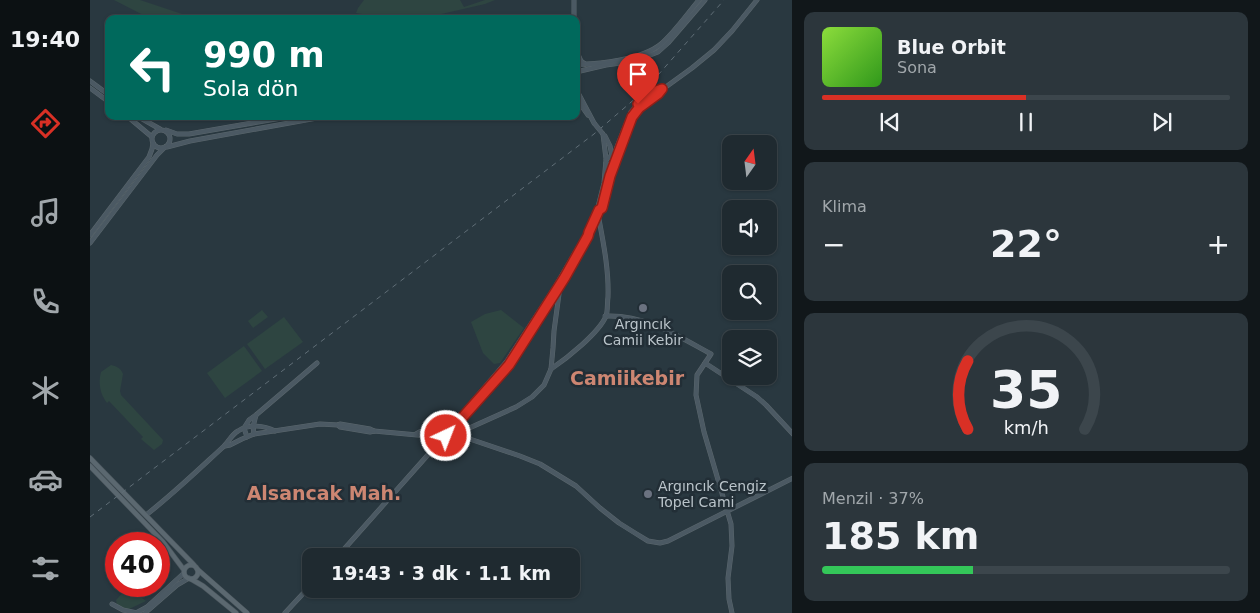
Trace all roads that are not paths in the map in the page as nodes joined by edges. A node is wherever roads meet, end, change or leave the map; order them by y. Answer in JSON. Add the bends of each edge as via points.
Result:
{"nodes":[{"id":1,"x":574,"y":0,"type":"edge"},
{"id":2,"x":699,"y":0,"type":"edge"},
{"id":3,"x":705,"y":0,"type":"edge"},
{"id":4,"x":757,"y":0,"type":"edge"},
{"id":5,"x":574,"y":15,"type":"edge"},
{"id":6,"x":580,"y":60,"type":"edge"},
{"id":7,"x":580,"y":64,"type":"edge"},
{"id":8,"x":585,"y":64,"type":"junction"},
{"id":9,"x":580,"y":71,"type":"edge"},
{"id":10,"x":90,"y":81,"type":"edge"},
{"id":11,"x":90,"y":88,"type":"edge"},
{"id":12,"x":662,"y":89,"type":"junction"},
{"id":13,"x":105,"y":92,"type":"edge"},
{"id":14,"x":580,"y":97,"type":"edge"},
{"id":15,"x":105,"y":99,"type":"edge"},
{"id":16,"x":580,"y":104,"type":"edge"},
{"id":17,"x":132,"y":120,"type":"edge"},
{"id":18,"x":144,"y":120,"type":"edge"},
{"id":19,"x":270,"y":120,"type":"edge"},
{"id":20,"x":306,"y":120,"type":"edge"},
{"id":21,"x":594,"y":123,"type":"junction"},
{"id":22,"x":160,"y":129,"type":"junction"},
{"id":23,"x":166,"y":130,"type":"junction"},
{"id":24,"x":604,"y":134,"type":"junction"},
{"id":25,"x":152,"y":137,"type":"junction"},
{"id":26,"x":153,"y":143,"type":"junction"},
{"id":27,"x":609,"y":143,"type":"junction"},
{"id":28,"x":618,"y":145,"type":"junction"},
{"id":29,"x":166,"y":147,"type":"junction"},
{"id":30,"x":614,"y":159,"type":"junction"},
{"id":31,"x":606,"y":161,"type":"junction"},
{"id":32,"x":598,"y":212,"type":"junction"},
{"id":33,"x":589,"y":232,"type":"junction"},
{"id":34,"x":90,"y":234,"type":"edge"},
{"id":35,"x":90,"y":243,"type":"edge"},
{"id":36,"x":557,"y":290,"type":"junction"},
{"id":37,"x":606,"y":316,"type":"junction"},
{"id":38,"x":317,"y":363,"type":"dead end"},
{"id":39,"x":705,"y":363,"type":"junction"},
{"id":40,"x":551,"y":369,"type":"junction"},
{"id":41,"x":256,"y":415,"type":"junction"},
{"id":42,"x":251,"y":427,"type":"junction"},
{"id":43,"x":244,"y":428,"type":"junction"},
{"id":44,"x":442,"y":430,"type":"junction"},
{"id":45,"x":275,"y":431,"type":"junction"},
{"id":46,"x":455,"y":434,"type":"junction"},
{"id":47,"x":792,"y":434,"type":"edge"},
{"id":48,"x":250,"y":435,"type":"junction"},
{"id":49,"x":414,"y":435,"type":"junction"},
{"id":50,"x":447,"y":435,"type":"junction"},
{"id":51,"x":440,"y":438,"type":"junction"},
{"id":52,"x":225,"y":446,"type":"junction"},
{"id":53,"x":90,"y":458,"type":"edge"},
{"id":54,"x":90,"y":466,"type":"edge"},
{"id":55,"x":792,"y":478,"type":"edge"},
{"id":56,"x":727,"y":512,"type":"junction"},
{"id":57,"x":146,"y":515,"type":"junction"},
{"id":58,"x":345,"y":548,"type":"edge"},
{"id":59,"x":195,"y":567,"type":"junction"},
{"id":60,"x":184,"y":571,"type":"junction"},
{"id":61,"x":190,"y":578,"type":"junction"},
{"id":62,"x":302,"y":595,"type":"edge"},
{"id":63,"x":112,"y":604,"type":"dead end"},
{"id":64,"x":136,"y":613,"type":"edge"},
{"id":65,"x":145,"y":613,"type":"edge"},
{"id":66,"x":236,"y":613,"type":"edge"},
{"id":67,"x":247,"y":613,"type":"edge"},
{"id":68,"x":285,"y":613,"type":"edge"},
{"id":69,"x":732,"y":613,"type":"edge"}],
"edges":[{"from":1,"to":5,"type":"street"},
{"from":2,"to":8,"type":"street","via":[[666,40],[654,49],[631,58]]},
{"from":3,"to":9,"type":"street","via":[[658,52],[635,61]]},
{"from":4,"to":12,"type":"street","via":[[714,50]]},
{"from":6,"to":8,"type":"street"},
{"from":7,"to":8,"type":"street"},
{"from":10,"to":13,"type":"street"},
{"from":11,"to":15,"type":"street"},
{"from":12,"to":28,"type":"street","via":[[633,109]]},
{"from":12,"to":30,"type":"street","via":[[634,114]]},
{"from":14,"to":21,"type":"street"},
{"from":16,"to":21,"type":"street"},
{"from":17,"to":25,"type":"street"},
{"from":18,"to":22,"type":"street"},
{"from":19,"to":23,"type":"street","via":[[189,134]]},
{"from":20,"to":29,"type":"street"},
{"from":21,"to":24,"type":"street","bridge":true},
{"from":22,"to":23,"type":"street"},
{"from":22,"to":25,"type":"street"},
{"from":23,"to":29,"type":"street","via":[[171,138]]},
{"from":24,"to":27,"type":"street"},
{"from":24,"to":31,"type":"street"},
{"from":25,"to":26,"type":"street"},
{"from":26,"to":29,"type":"street","via":[[159,148]]},
{"from":26,"to":34,"type":"street","via":[[149,157]]},
{"from":27,"to":28,"type":"street"},
{"from":27,"to":30,"type":"street"},
{"from":28,"to":30,"type":"street"},
{"from":29,"to":35,"type":"street"},
{"from":30,"to":31,"type":"street","via":[[608,157]]},
{"from":30,"to":31,"type":"street","via":[[611,166]]},
{"from":30,"to":32,"type":"street","via":[[602,208]]},
{"from":31,"to":32,"type":"street"},
{"from":32,"to":33,"type":"street"},
{"from":32,"to":37,"type":"street","via":[[608,275]]},
{"from":33,"to":36,"type":"street"},
{"from":33,"to":44,"type":"street","via":[[507,361],[460,416]]},
{"from":36,"to":40,"type":"street"},
{"from":36,"to":50,"type":"street","via":[[505,370]]},
{"from":37,"to":39,"type":"street","via":[[639,319],[655,325],[711,354]]},
{"from":37,"to":40,"type":"street","via":[[581,346]]},
{"from":38,"to":41,"type":"street"},
{"from":39,"to":47,"type":"street","via":[[757,397]]},
{"from":39,"to":56,"type":"street","via":[[697,378],[697,401]]},
{"from":40,"to":46,"type":"street","via":[[542,388],[527,400]]},
{"from":41,"to":42,"type":"street"},
{"from":41,"to":43,"type":"street"},
{"from":42,"to":43,"type":"street"},
{"from":42,"to":45,"type":"street","via":[[267,427]]},
{"from":42,"to":48,"type":"street"},
{"from":43,"to":48,"type":"street"},
{"from":43,"to":52,"type":"street"},
{"from":44,"to":49,"type":"street","via":[[423,430]]},
{"from":44,"to":50,"type":"street"},
{"from":44,"to":51,"type":"street","via":[[437,434]]},
{"from":45,"to":48,"type":"street"},
{"from":45,"to":49,"type":"street","via":[[323,424]]},
{"from":46,"to":50,"type":"street"},
{"from":46,"to":56,"type":"street","via":[[547,468],[576,486],[619,523],[651,542],[668,541]]},
{"from":48,"to":52,"type":"street"},
{"from":49,"to":51,"type":"street"},
{"from":50,"to":51,"type":"street"},
{"from":51,"to":58,"type":"street"},
{"from":52,"to":57,"type":"street"},
{"from":53,"to":57,"type":"main road"},
{"from":54,"to":60,"type":"main road","via":[[163,542]]},
{"from":55,"to":56,"type":"street"},
{"from":56,"to":69,"type":"street","via":[[732,536],[728,578]]},
{"from":57,"to":59,"type":"main road"},
{"from":59,"to":60,"type":"main road","via":[[186,566]]},
{"from":59,"to":61,"type":"main road","via":[[198,572]]},
{"from":59,"to":67,"type":"main road"},
{"from":60,"to":61,"type":"main road"},
{"from":60,"to":64,"type":"street"},
{"from":61,"to":65,"type":"street"},
{"from":61,"to":66,"type":"main road"},
{"from":62,"to":68,"type":"street"},
{"from":63,"to":64,"type":"street"}]}
